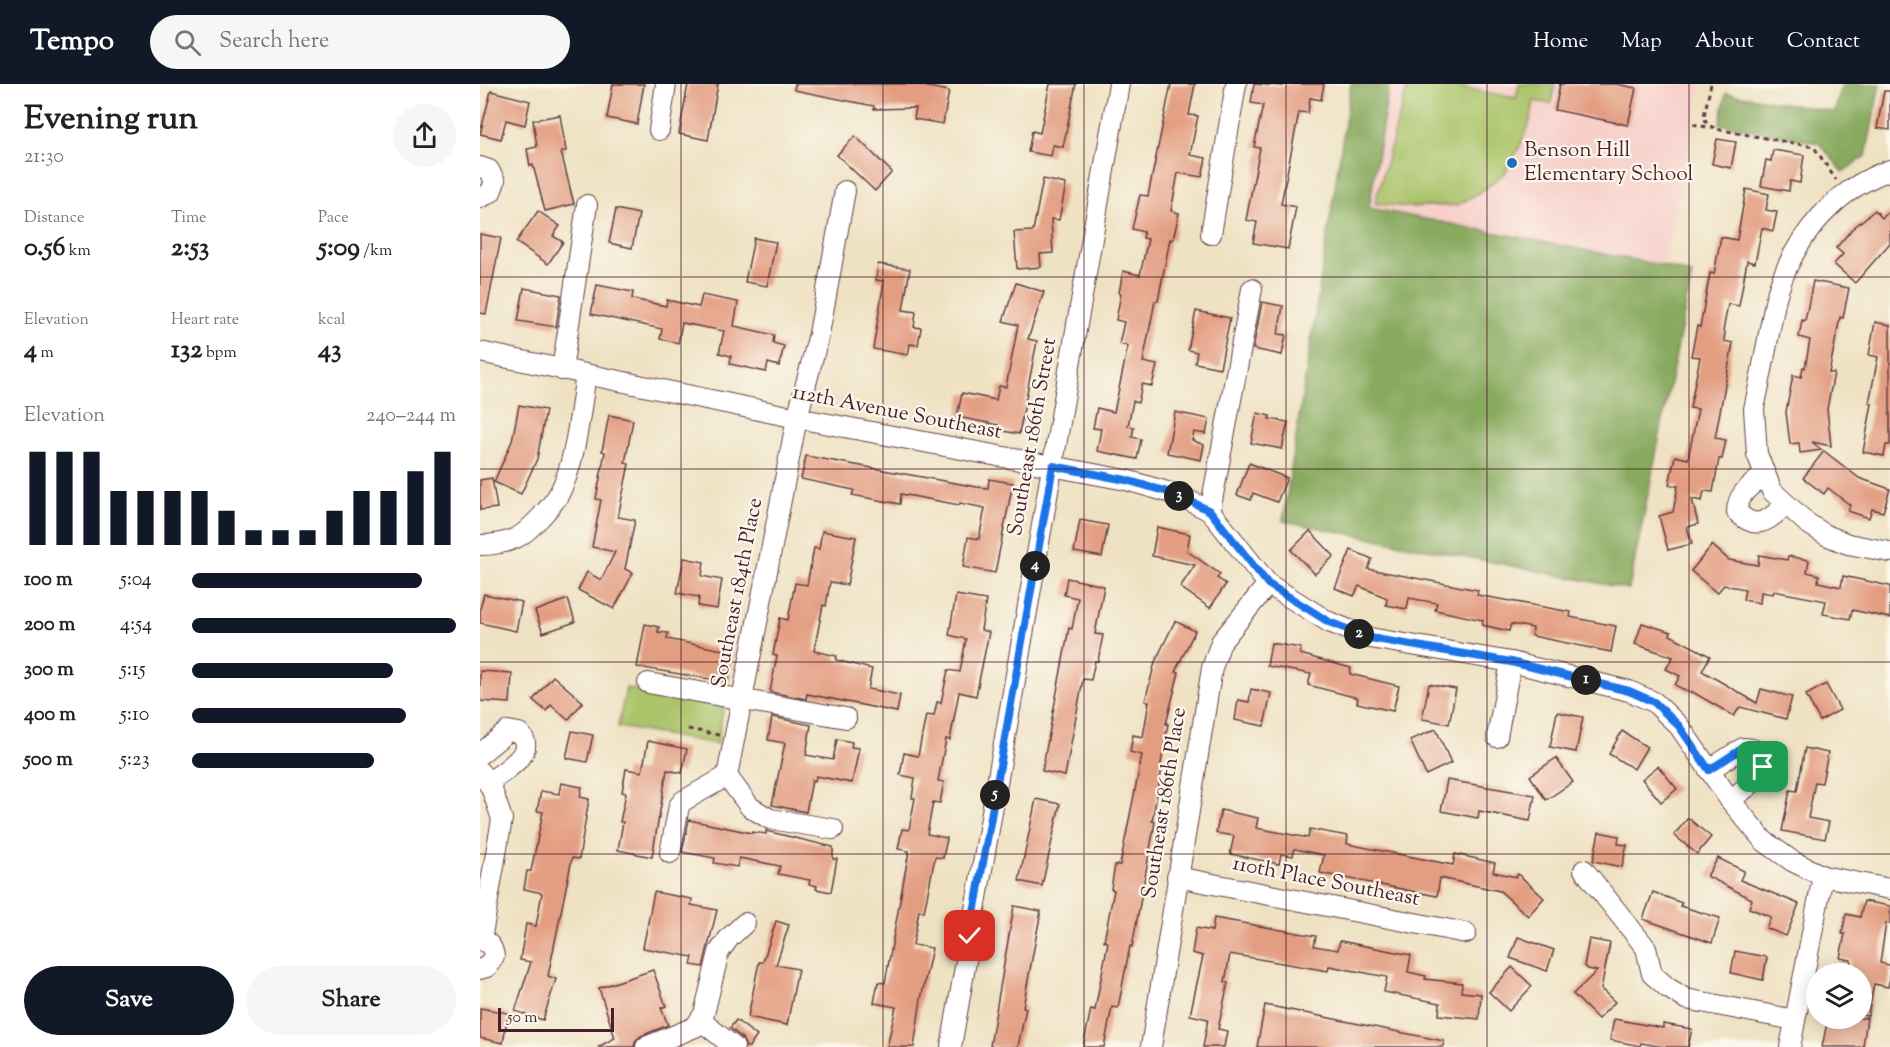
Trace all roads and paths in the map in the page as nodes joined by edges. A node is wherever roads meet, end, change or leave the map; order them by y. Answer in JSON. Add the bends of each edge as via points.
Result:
{"nodes":[{"id":1,"x":666,"y":84,"type":"edge"},
{"id":2,"x":1119,"y":84,"type":"edge"},
{"id":3,"x":1236,"y":84,"type":"edge"},
{"id":4,"x":1711,"y":84,"type":"edge"},
{"id":5,"x":1693,"y":124,"type":"dead end"},
{"id":6,"x":1716,"y":129,"type":"junction"},
{"id":7,"x":659,"y":130,"type":"dead end"},
{"id":8,"x":480,"y":167,"type":"edge"},
{"id":9,"x":1890,"y":170,"type":"edge"},
{"id":10,"x":845,"y":191,"type":"dead end"},
{"id":11,"x":1841,"y":197,"type":"junction"},
{"id":12,"x":480,"y":198,"type":"edge"},
{"id":13,"x":587,"y":205,"type":"dead end"},
{"id":14,"x":1211,"y":234,"type":"dead end"},
{"id":15,"x":1252,"y":289,"type":"dead end"},
{"id":16,"x":480,"y":352,"type":"edge"},
{"id":17,"x":562,"y":370,"type":"junction"},
{"id":18,"x":586,"y":375,"type":"junction"},
{"id":19,"x":797,"y":418,"type":"junction"},
{"id":20,"x":1053,"y":466,"type":"junction"},
{"id":21,"x":1768,"y":482,"type":"junction"},
{"id":22,"x":1786,"y":506,"type":"junction"},
{"id":23,"x":1210,"y":511,"type":"junction"},
{"id":24,"x":480,"y":545,"type":"edge"},
{"id":25,"x":1890,"y":552,"type":"edge"},
{"id":26,"x":1268,"y":584,"type":"junction"},
{"id":27,"x":1511,"y":662,"type":"junction"},
{"id":28,"x":648,"y":683,"type":"dead end"},
{"id":29,"x":742,"y":700,"type":"junction"},
{"id":30,"x":846,"y":718,"type":"dead end"},
{"id":31,"x":688,"y":729,"type":"dead end"},
{"id":32,"x":735,"y":737,"type":"junction"},
{"id":33,"x":1497,"y":737,"type":"dead end"},
{"id":34,"x":480,"y":754,"type":"edge"},
{"id":35,"x":1709,"y":770,"type":"junction"},
{"id":36,"x":727,"y":776,"type":"junction"},
{"id":37,"x":484,"y":778,"type":"edge"},
{"id":38,"x":1730,"y":800,"type":"junction"},
{"id":39,"x":833,"y":829,"type":"dead end"},
{"id":40,"x":670,"y":853,"type":"dead end"},
{"id":41,"x":1584,"y":870,"type":"dead end"},
{"id":42,"x":1823,"y":876,"type":"junction"},
{"id":43,"x":1177,"y":877,"type":"junction"},
{"id":44,"x":1890,"y":889,"type":"edge"},
{"id":45,"x":745,"y":923,"type":"dead end"},
{"id":46,"x":1466,"y":933,"type":"dead end"},
{"id":47,"x":481,"y":940,"type":"edge"},
{"id":48,"x":480,"y":969,"type":"edge"},
{"id":49,"x":700,"y":1020,"type":"junction"},
{"id":50,"x":1795,"y":1020,"type":"junction"},
{"id":51,"x":646,"y":1047,"type":"edge"},
{"id":52,"x":734,"y":1047,"type":"edge"},
{"id":53,"x":951,"y":1047,"type":"edge"},
{"id":54,"x":1150,"y":1047,"type":"edge"},
{"id":55,"x":1790,"y":1047,"type":"edge"}],
"edges":[{"from":1,"to":7,"type":"street"},
{"from":2,"to":20,"type":"street","name":"Southeast 186th Street"},
{"from":3,"to":14,"type":"street"},
{"from":4,"to":6,"type":"path","via":[[1704,116],[1707,124]]},
{"from":5,"to":6,"type":"path"},
{"from":6,"to":11,"type":"path","via":[[1814,147]]},
{"from":8,"to":12,"type":"street","via":[[489,170],[495,181],[491,192]]},
{"from":9,"to":11,"type":"street"},
{"from":10,"to":19,"type":"street","name":"Southeast 184th Place","via":[[819,334]]},
{"from":11,"to":21,"type":"street","via":[[1809,230],[1777,292],[1755,410],[1757,454]]},
{"from":13,"to":17,"type":"street"},
{"from":15,"to":23,"type":"street"},
{"from":16,"to":17,"type":"street","name":"112th Avenue Southeast"},
{"from":17,"to":18,"type":"street","name":"112th Avenue Southeast"},
{"from":18,"to":19,"type":"street","name":"112th Avenue Southeast"},
{"from":18,"to":24,"type":"street","via":[[570,464],[560,492],[517,538]]},
{"from":19,"to":20,"type":"street","name":"112th Avenue Southeast"},
{"from":19,"to":29,"type":"street","name":"Southeast 184th Place"},
{"from":20,"to":23,"type":"street","name":"112th Avenue Southeast","via":[[1126,480],[1178,495]]},
{"from":20,"to":53,"type":"street","name":"Southeast 186th Street"},
{"from":21,"to":22,"type":"street"},
{"from":21,"to":22,"type":"street","via":[[1740,495],[1737,512],[1759,523]]},
{"from":22,"to":25,"type":"street","via":[[1826,535],[1848,544]]},
{"from":23,"to":26,"type":"street","name":"112th Avenue Southeast"},
{"from":26,"to":27,"type":"street","name":"112th Avenue Southeast","via":[[1329,622],[1370,638]]},
{"from":26,"to":43,"type":"street","name":"Southeast 186th Place","via":[[1221,642],[1212,668]]},
{"from":27,"to":33,"type":"street"},
{"from":27,"to":35,"type":"street","name":"112th Avenue Southeast","via":[[1629,691],[1654,702],[1679,726]]},
{"from":28,"to":29,"type":"street"},
{"from":29,"to":30,"type":"street"},
{"from":29,"to":32,"type":"street","name":"Southeast 184th Place"},
{"from":31,"to":32,"type":"path"},
{"from":32,"to":36,"type":"street","name":"Southeast 184th Place"},
{"from":34,"to":37,"type":"street","via":[[508,731],[519,733],[526,741],[521,757]]},
{"from":35,"to":38,"type":"street","name":"112th Avenue Southeast"},
{"from":35,"to":38,"type":"street","via":[[1743,748],[1760,754],[1761,773]]},
{"from":36,"to":39,"type":"street","via":[[750,807],[771,819]]},
{"from":36,"to":40,"type":"street","via":[[683,801]]},
{"from":37,"to":47,"type":"street","via":[[502,819]]},
{"from":38,"to":42,"type":"street","name":"112th Avenue Southeast","via":[[1764,841]]},
{"from":41,"to":50,"type":"street","via":[[1646,948],[1652,974],[1668,988],[1686,999]]},
{"from":42,"to":44,"type":"street","name":"112th Avenue Southeast"},
{"from":42,"to":50,"type":"street"},
{"from":43,"to":46,"type":"street","name":"110th Place Southeast"},
{"from":43,"to":54,"type":"street","name":"Southeast 186th Place"},
{"from":45,"to":49,"type":"street","via":[[719,952]]},
{"from":47,"to":48,"type":"street","via":[[491,946],[494,957],[488,967]]},
{"from":49,"to":51,"type":"street","via":[[695,1027]]},
{"from":49,"to":52,"type":"street"},
{"from":50,"to":55,"type":"street"}]}
